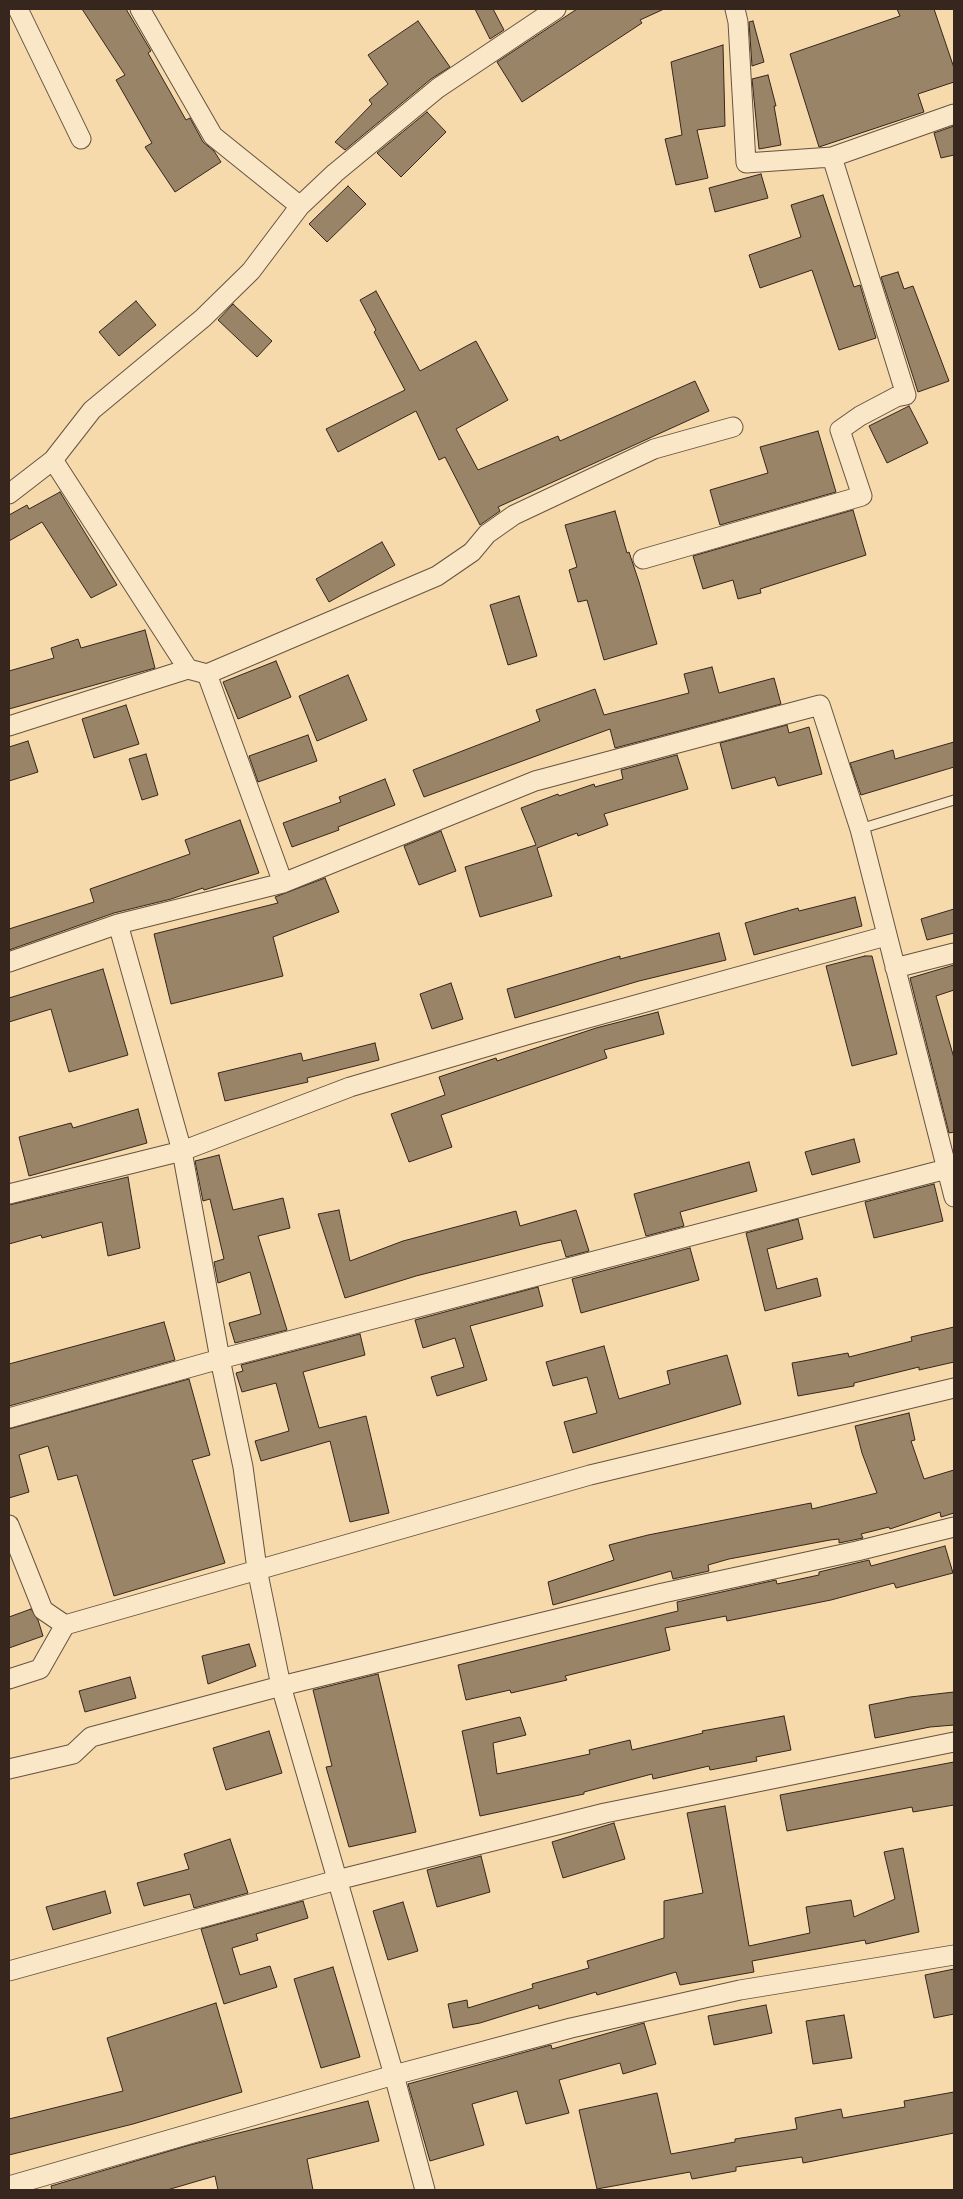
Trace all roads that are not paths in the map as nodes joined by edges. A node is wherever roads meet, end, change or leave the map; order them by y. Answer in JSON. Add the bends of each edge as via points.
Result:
{"nodes":[{"id":1,"x":18,"y":9,"type":"edge"},
{"id":2,"x":140,"y":9,"type":"edge"},
{"id":3,"x":556,"y":9,"type":"edge"},
{"id":4,"x":735,"y":9,"type":"edge"},
{"id":5,"x":954,"y":114,"type":"edge"},
{"id":6,"x":81,"y":139,"type":"dead end"},
{"id":7,"x":832,"y":157,"type":"junction"},
{"id":8,"x":300,"y":206,"type":"junction"},
{"id":9,"x":733,"y":427,"type":"dead end"},
{"id":10,"x":53,"y":460,"type":"junction"},
{"id":11,"x":9,"y":494,"type":"edge"},
{"id":12,"x":643,"y":559,"type":"dead end"},
{"id":13,"x":188,"y":669,"type":"junction"},
{"id":14,"x":207,"y":674,"type":"junction"},
{"id":15,"x":9,"y":726,"type":"edge"},
{"id":16,"x":954,"y":800,"type":"edge"},
{"id":17,"x":860,"y":828,"type":"junction"},
{"id":18,"x":283,"y":883,"type":"junction"},
{"id":19,"x":118,"y":924,"type":"junction"},
{"id":20,"x":886,"y":936,"type":"junction"},
{"id":21,"x":954,"y":952,"type":"edge"},
{"id":22,"x":9,"y":962,"type":"edge"},
{"id":23,"x":895,"y":968,"type":"junction"},
{"id":24,"x":182,"y":1151,"type":"junction"},
{"id":25,"x":951,"y":1168,"type":"edge"},
{"id":26,"x":9,"y":1194,"type":"edge"},
{"id":27,"x":954,"y":1197,"type":"edge"},
{"id":28,"x":220,"y":1359,"type":"junction"},
{"id":29,"x":954,"y":1388,"type":"edge"},
{"id":30,"x":9,"y":1418,"type":"edge"},
{"id":31,"x":9,"y":1525,"type":"edge"},
{"id":32,"x":954,"y":1527,"type":"edge"},
{"id":33,"x":257,"y":1569,"type":"junction"},
{"id":34,"x":65,"y":1625,"type":"junction"},
{"id":35,"x":9,"y":1679,"type":"edge"},
{"id":36,"x":281,"y":1686,"type":"junction"},
{"id":37,"x":954,"y":1742,"type":"edge"},
{"id":38,"x":9,"y":1769,"type":"edge"},
{"id":39,"x":337,"y":1880,"type":"junction"},
{"id":40,"x":954,"y":1955,"type":"edge"},
{"id":41,"x":9,"y":1971,"type":"edge"},
{"id":42,"x":394,"y":2075,"type":"junction"},
{"id":43,"x":9,"y":2186,"type":"edge"},
{"id":44,"x":425,"y":2190,"type":"edge"}],
"edges":[{"from":1,"to":6,"type":"street"},
{"from":2,"to":8,"type":"street","via":[[213,136]]},
{"from":3,"to":8,"type":"street","via":[[438,88]]},
{"from":4,"to":7,"type":"street","via":[[746,163]]},
{"from":5,"to":7,"type":"street"},
{"from":7,"to":12,"type":"street","via":[[906,395],[860,416],[840,430],[862,496]]},
{"from":8,"to":10,"type":"street","via":[[251,271],[203,318],[92,410]]},
{"from":9,"to":14,"type":"street","via":[[654,449],[514,515],[487,534],[472,552],[436,576]]},
{"from":10,"to":11,"type":"street"},
{"from":10,"to":13,"type":"street"},
{"from":13,"to":14,"type":"street"},
{"from":13,"to":15,"type":"street"},
{"from":14,"to":18,"type":"street"},
{"from":16,"to":17,"type":"lane"},
{"from":17,"to":18,"type":"street","via":[[820,705],[535,781]]},
{"from":17,"to":20,"type":"street"},
{"from":18,"to":19,"type":"street"},
{"from":19,"to":22,"type":"street"},
{"from":19,"to":24,"type":"street"},
{"from":20,"to":23,"type":"street"},
{"from":20,"to":24,"type":"street","via":[[350,1087]]},
{"from":21,"to":23,"type":"street"},
{"from":23,"to":25,"type":"street"},
{"from":24,"to":26,"type":"street"},
{"from":24,"to":28,"type":"street"},
{"from":25,"to":27,"type":"street"},
{"from":25,"to":28,"type":"street"},
{"from":28,"to":30,"type":"street"},
{"from":28,"to":33,"type":"street","via":[[243,1468]]},
{"from":29,"to":33,"type":"street","via":[[590,1475]]},
{"from":31,"to":34,"type":"street","via":[[43,1610]]},
{"from":32,"to":36,"type":"street","via":[[663,1593]]},
{"from":33,"to":34,"type":"street"},
{"from":33,"to":36,"type":"street"},
{"from":34,"to":35,"type":"street","via":[[40,1669]]},
{"from":36,"to":38,"type":"street","via":[[91,1737],[73,1754]]},
{"from":36,"to":39,"type":"street"},
{"from":37,"to":39,"type":"street","via":[[605,1813]]},
{"from":39,"to":41,"type":"street"},
{"from":39,"to":42,"type":"street"},
{"from":40,"to":42,"type":"street","via":[[668,2005]]},
{"from":42,"to":43,"type":"street"},
{"from":42,"to":44,"type":"street"}]}
